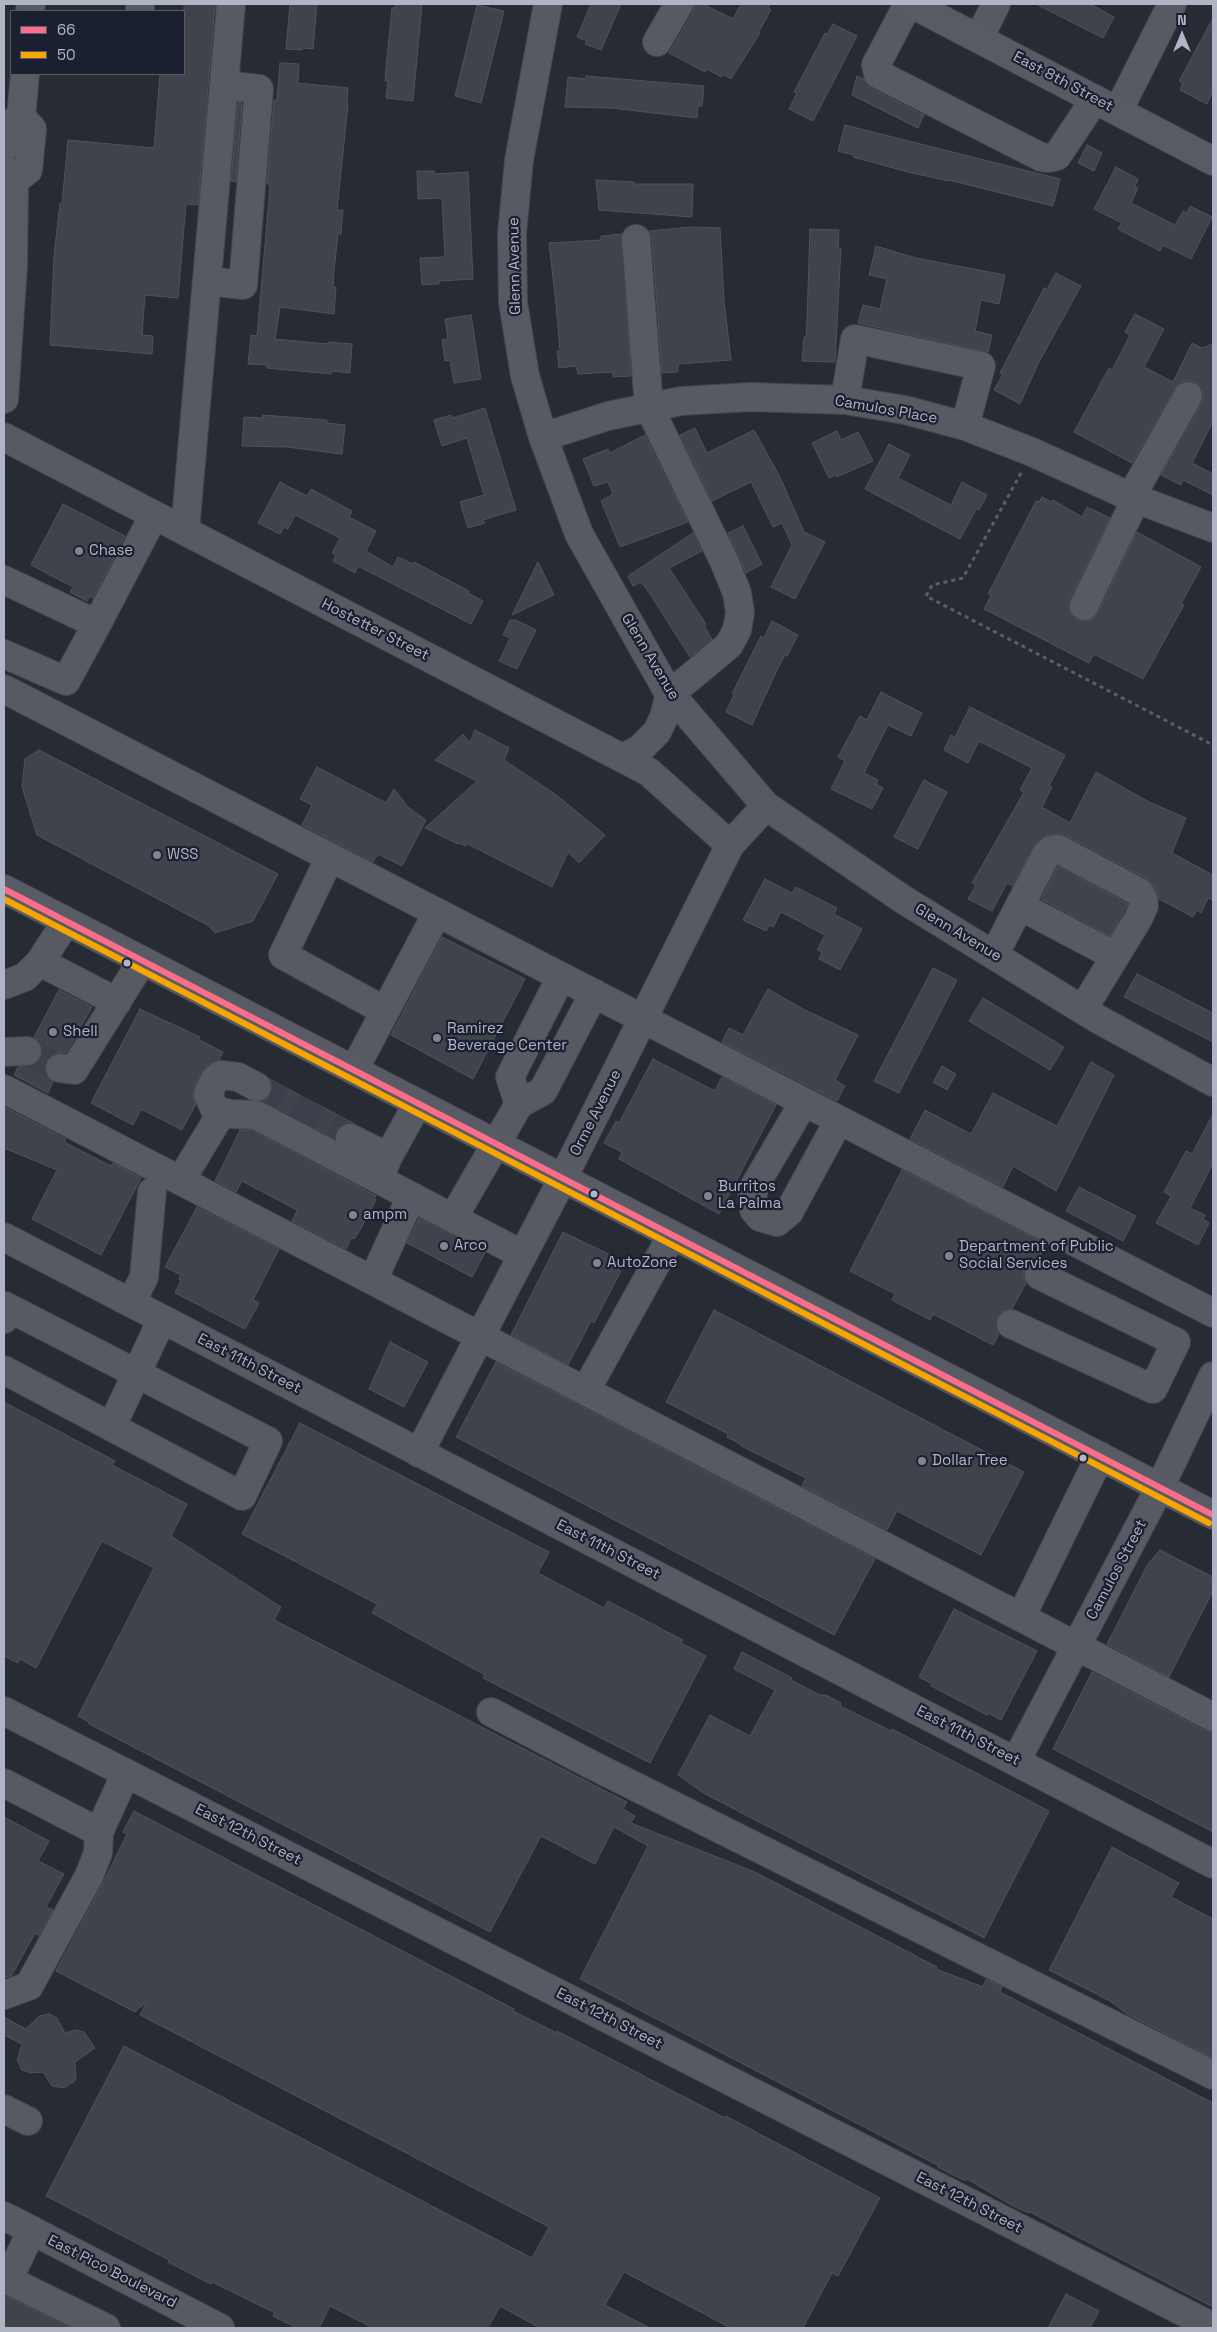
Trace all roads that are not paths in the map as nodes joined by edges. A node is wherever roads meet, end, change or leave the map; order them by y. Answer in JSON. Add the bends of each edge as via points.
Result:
{"nodes":[{"id":1,"x":231,"y":4,"type":"edge"},
{"id":2,"x":548,"y":4,"type":"edge"},
{"id":3,"x":679,"y":4,"type":"edge"},
{"id":4,"x":908,"y":4,"type":"edge"},
{"id":5,"x":912,"y":4,"type":"edge"},
{"id":6,"x":996,"y":4,"type":"edge"},
{"id":7,"x":1172,"y":4,"type":"edge"},
{"id":8,"x":979,"y":38,"type":"junction"},
{"id":9,"x":657,"y":42,"type":"dead end"},
{"id":10,"x":25,"y":75,"type":"edge"},
{"id":11,"x":224,"y":85,"type":"junction"},
{"id":12,"x":1094,"y":99,"type":"junction"},
{"id":13,"x":1118,"y":111,"type":"junction"},
{"id":14,"x":21,"y":116,"type":"junction"},
{"id":15,"x":4,"y":147,"type":"edge"},
{"id":16,"x":1213,"y":161,"type":"edge"},
{"id":17,"x":7,"y":177,"type":"edge"},
{"id":18,"x":636,"y":239,"type":"dead end"},
{"id":19,"x":207,"y":281,"type":"junction"},
{"id":20,"x":1188,"y":396,"type":"dead end"},
{"id":21,"x":4,"y":400,"type":"edge"},
{"id":22,"x":845,"y":400,"type":"junction"},
{"id":23,"x":649,"y":407,"type":"junction"},
{"id":24,"x":965,"y":426,"type":"junction"},
{"id":25,"x":4,"y":437,"type":"edge"},
{"id":26,"x":543,"y":437,"type":"junction"},
{"id":27,"x":1133,"y":498,"type":"junction"},
{"id":28,"x":154,"y":515,"type":"junction"},
{"id":29,"x":1213,"y":528,"type":"edge"},
{"id":30,"x":185,"y":531,"type":"junction"},
{"id":31,"x":4,"y":580,"type":"edge"},
{"id":32,"x":1084,"y":606,"type":"dead end"},
{"id":33,"x":97,"y":624,"type":"junction"},
{"id":34,"x":4,"y":654,"type":"edge"},
{"id":35,"x":4,"y":689,"type":"edge"},
{"id":36,"x":670,"y":694,"type":"junction"},
{"id":37,"x":623,"y":758,"type":"junction"},
{"id":38,"x":766,"y":806,"type":"junction"},
{"id":39,"x":730,"y":845,"type":"junction"},
{"id":40,"x":330,"y":857,"type":"junction"},
{"id":41,"x":4,"y":889,"type":"edge"},
{"id":42,"x":1020,"y":906,"type":"junction"},
{"id":43,"x":437,"y":913,"type":"junction"},
{"id":44,"x":66,"y":922,"type":"junction"},
{"id":45,"x":994,"y":955,"type":"junction"},
{"id":46,"x":1115,"y":956,"type":"junction"},
{"id":47,"x":142,"y":961,"type":"junction"},
{"id":48,"x":40,"y":962,"type":"junction"},
{"id":49,"x":561,"y":977,"type":"junction"},
{"id":50,"x":4,"y":986,"type":"edge"},
{"id":51,"x":594,"y":993,"type":"junction"},
{"id":52,"x":117,"y":1002,"type":"junction"},
{"id":53,"x":1083,"y":1009,"type":"junction"},
{"id":54,"x":386,"y":1011,"type":"junction"},
{"id":55,"x":643,"y":1019,"type":"junction"},
{"id":56,"x":60,"y":1068,"type":"dead end"},
{"id":57,"x":354,"y":1070,"type":"junction"},
{"id":58,"x":1213,"y":1082,"type":"edge"},
{"id":59,"x":257,"y":1087,"type":"tunnel mouth"},
{"id":60,"x":4,"y":1089,"type":"edge"},
{"id":61,"x":804,"y":1102,"type":"junction"},
{"id":62,"x":418,"y":1104,"type":"junction"},
{"id":63,"x":519,"y":1104,"type":"junction"},
{"id":64,"x":222,"y":1112,"type":"junction"},
{"id":65,"x":839,"y":1120,"type":"junction"},
{"id":66,"x":495,"y":1143,"type":"junction"},
{"id":67,"x":383,"y":1168,"type":"junction"},
{"id":68,"x":563,"y":1178,"type":"junction"},
{"id":69,"x":180,"y":1180,"type":"junction"},
{"id":70,"x":152,"y":1192,"type":"dead end"},
{"id":71,"x":411,"y":1196,"type":"junction"},
{"id":72,"x":453,"y":1218,"type":"junction"},
{"id":73,"x":672,"y":1235,"type":"junction"},
{"id":74,"x":4,"y":1237,"type":"edge"},
{"id":75,"x":523,"y":1255,"type":"junction"},
{"id":76,"x":1131,"y":1270,"type":"junction"},
{"id":77,"x":1039,"y":1275,"type":"dead end"},
{"id":78,"x":373,"y":1280,"type":"junction"},
{"id":79,"x":130,"y":1302,"type":"junction"},
{"id":80,"x":1112,"y":1309,"type":"junction"},
{"id":81,"x":1213,"y":1312,"type":"edge"},
{"id":82,"x":4,"y":1319,"type":"edge"},
{"id":83,"x":162,"y":1319,"type":"junction"},
{"id":84,"x":1011,"y":1324,"type":"dead end"},
{"id":85,"x":480,"y":1335,"type":"junction"},
{"id":86,"x":4,"y":1370,"type":"edge"},
{"id":87,"x":138,"y":1373,"type":"junction"},
{"id":88,"x":1213,"y":1376,"type":"edge"},
{"id":89,"x":586,"y":1390,"type":"junction"},
{"id":90,"x":112,"y":1426,"type":"junction"},
{"id":91,"x":419,"y":1452,"type":"junction"},
{"id":92,"x":1100,"y":1456,"type":"junction"},
{"id":93,"x":1160,"y":1487,"type":"junction"},
{"id":94,"x":1213,"y":1514,"type":"edge"},
{"id":95,"x":1021,"y":1617,"type":"junction"},
{"id":96,"x":1077,"y":1646,"type":"junction"},
{"id":97,"x":4,"y":1711,"type":"edge"},
{"id":98,"x":491,"y":1712,"type":"dead end"},
{"id":99,"x":1213,"y":1717,"type":"edge"},
{"id":100,"x":1016,"y":1761,"type":"junction"},
{"id":101,"x":126,"y":1773,"type":"junction"},
{"id":102,"x":4,"y":1783,"type":"edge"},
{"id":103,"x":99,"y":1832,"type":"junction"},
{"id":104,"x":1213,"y":1864,"type":"edge"},
{"id":105,"x":4,"y":1995,"type":"edge"},
{"id":106,"x":1213,"y":2075,"type":"edge"},
{"id":107,"x":4,"y":2109,"type":"edge"},
{"id":108,"x":28,"y":2121,"type":"dead end"},
{"id":109,"x":4,"y":2216,"type":"edge"},
{"id":110,"x":32,"y":2230,"type":"junction"},
{"id":111,"x":192,"y":2322,"type":"edge"},
{"id":112,"x":1213,"y":2327,"type":"edge"},
{"id":113,"x":106,"y":2328,"type":"edge"},
{"id":114,"x":220,"y":2328,"type":"edge"}],
"edges":[{"from":1,"to":11,"type":"street"},
{"from":2,"to":26,"type":"street","name":"Glenn Avenue","via":[[519,160],[512,234],[513,302],[524,376]]},
{"from":3,"to":9,"type":"street"},
{"from":4,"to":12,"type":"street","via":[[876,65],[878,74],[1041,157],[1049,158],[1057,156]]},
{"from":5,"to":8,"type":"main road","name":"East 8th Street"},
{"from":6,"to":8,"type":"street"},
{"from":7,"to":13,"type":"street"},
{"from":8,"to":12,"type":"main road","name":"East 8th Street"},
{"from":10,"to":14,"type":"main road"},
{"from":11,"to":19,"type":"street"},
{"from":11,"to":19,"type":"street","via":[[259,89],[244,275],[243,285]]},
{"from":12,"to":13,"type":"main road","name":"East 8th Street"},
{"from":13,"to":16,"type":"main road","name":"East 8th Street"},
{"from":14,"to":15,"type":"main road","via":[[6,126]]},
{"from":14,"to":17,"type":"main road","via":[[32,130],[28,170]]},
{"from":17,"to":21,"type":"main road","via":[[13,265]]},
{"from":18,"to":23,"type":"street"},
{"from":19,"to":30,"type":"street"},
{"from":20,"to":27,"type":"street"},
{"from":22,"to":23,"type":"street","name":"Camulos Place","via":[[750,398],[681,401]]},
{"from":22,"to":24,"type":"street","name":"Camulos Place","via":[[905,410]]},
{"from":22,"to":24,"type":"street","via":[[855,339],[981,366]]},
{"from":23,"to":26,"type":"street","name":"Camulos Place","via":[[608,416]]},
{"from":23,"to":36,"type":"street","via":[[724,561],[737,594],[740,613],[737,630],[729,645]]},
{"from":24,"to":27,"type":"street","name":"Camulos Place"},
{"from":25,"to":28,"type":"street","name":"Hostetter Street"},
{"from":26,"to":36,"type":"street","name":"Glenn Avenue","via":[[579,534]]},
{"from":27,"to":29,"type":"street","name":"Camulos Place"},
{"from":27,"to":32,"type":"street"},
{"from":28,"to":30,"type":"street","name":"Hostetter Street"},
{"from":28,"to":33,"type":"street"},
{"from":30,"to":37,"type":"street","name":"Hostetter Street"},
{"from":31,"to":33,"type":"street"},
{"from":33,"to":34,"type":"street","via":[[66,681]]},
{"from":35,"to":40,"type":"street"},
{"from":36,"to":37,"type":"street","via":[[657,732],[640,749]]},
{"from":36,"to":38,"type":"street","name":"Glenn Avenue"},
{"from":37,"to":39,"type":"street","name":"Hostetter Street","via":[[649,772]]},
{"from":38,"to":39,"type":"street","name":"Orme Avenue"},
{"from":38,"to":45,"type":"street","name":"Glenn Avenue","via":[[904,900]]},
{"from":39,"to":55,"type":"street","name":"Orme Avenue"},
{"from":40,"to":43,"type":"street"},
{"from":40,"to":54,"type":"street","via":[[283,955]]},
{"from":41,"to":44,"type":"main road"},
{"from":42,"to":45,"type":"street"},
{"from":42,"to":46,"type":"street"},
{"from":42,"to":46,"type":"street","via":[[1046,855],[1058,849],[1139,892],[1143,898],[1144,906],[1138,919]]},
{"from":43,"to":49,"type":"street"},
{"from":43,"to":54,"type":"street"},
{"from":44,"to":47,"type":"main road"},
{"from":44,"to":48,"type":"street"},
{"from":45,"to":53,"type":"street","name":"Glenn Avenue"},
{"from":46,"to":53,"type":"street"},
{"from":47,"to":52,"type":"street"},
{"from":47,"to":57,"type":"main road"},
{"from":48,"to":50,"type":"street","via":[[25,977]]},
{"from":48,"to":52,"type":"street"},
{"from":49,"to":51,"type":"street"},
{"from":49,"to":63,"type":"street","via":[[510,1077]]},
{"from":51,"to":55,"type":"street"},
{"from":51,"to":63,"type":"street","via":[[543,1091]]},
{"from":52,"to":56,"type":"street","via":[[74,1070]]},
{"from":53,"to":58,"type":"street","name":"Glenn Avenue"},
{"from":54,"to":57,"type":"street"},
{"from":55,"to":61,"type":"street"},
{"from":55,"to":68,"type":"street","name":"Orme Avenue"},
{"from":57,"to":62,"type":"main road"},
{"from":59,"to":64,"type":"street","via":[[238,1077],[221,1075],[215,1079],[208,1094],[215,1110]]},
{"from":60,"to":69,"type":"street"},
{"from":61,"to":65,"type":"street"},
{"from":61,"to":65,"type":"street","via":[[754,1187],[754,1210],[760,1217],[778,1222],[789,1212]]},
{"from":62,"to":66,"type":"main road"},
{"from":62,"to":67,"type":"street"},
{"from":63,"to":66,"type":"street"},
{"from":64,"to":67,"type":"street","via":[[256,1115],[348,1150]]},
{"from":64,"to":69,"type":"street"},
{"from":65,"to":76,"type":"street"},
{"from":66,"to":68,"type":"main road"},
{"from":66,"to":72,"type":"street"},
{"from":67,"to":71,"type":"street"},
{"from":68,"to":73,"type":"main road"},
{"from":68,"to":75,"type":"street","name":"Orme Avenue"},
{"from":69,"to":78,"type":"street"},
{"from":70,"to":79,"type":"street","via":[[144,1277]]},
{"from":71,"to":72,"type":"street"},
{"from":71,"to":78,"type":"street"},
{"from":72,"to":75,"type":"street"},
{"from":73,"to":89,"type":"street"},
{"from":73,"to":92,"type":"main road"},
{"from":74,"to":79,"type":"street","name":"East 11th Street"},
{"from":75,"to":85,"type":"street","name":"Orme Avenue"},
{"from":76,"to":80,"type":"street"},
{"from":76,"to":81,"type":"street"},
{"from":77,"to":80,"type":"street"},
{"from":78,"to":85,"type":"street"},
{"from":79,"to":83,"type":"street","name":"East 11th Street"},
{"from":80,"to":84,"type":"street","via":[[1176,1342],[1153,1390]]},
{"from":82,"to":87,"type":"street","via":[[5,1306]]},
{"from":83,"to":87,"type":"street"},
{"from":83,"to":91,"type":"street","name":"East 11th Street"},
{"from":85,"to":89,"type":"street"},
{"from":85,"to":91,"type":"street","name":"Orme Avenue"},
{"from":86,"to":90,"type":"street"},
{"from":87,"to":90,"type":"street"},
{"from":87,"to":90,"type":"street","via":[[268,1441],[242,1496]]},
{"from":88,"to":93,"type":"street","name":"Camulos Street"},
{"from":89,"to":95,"type":"street"},
{"from":91,"to":100,"type":"street","name":"East 11th Street"},
{"from":92,"to":93,"type":"main road"},
{"from":92,"to":95,"type":"street"},
{"from":93,"to":94,"type":"main road"},
{"from":93,"to":96,"type":"street","name":"Camulos Street"},
{"from":95,"to":96,"type":"street"},
{"from":96,"to":99,"type":"street"},
{"from":96,"to":100,"type":"street","name":"Camulos Street"},
{"from":97,"to":101,"type":"street","name":"East 12th Street"},
{"from":98,"to":106,"type":"street","via":[[592,1766]]},
{"from":100,"to":104,"type":"street","name":"East 11th Street"},
{"from":101,"to":103,"type":"street"},
{"from":101,"to":112,"type":"street","name":"East 12th Street"},
{"from":102,"to":103,"type":"street"},
{"from":103,"to":105,"type":"street","via":[[98,1853],[89,1876],[29,1986]]},
{"from":107,"to":108,"type":"street"},
{"from":109,"to":110,"type":"street","name":"East Pico Boulevard"},
{"from":110,"to":111,"type":"street","name":"East Pico Boulevard"},
{"from":110,"to":113,"type":"street","via":[[8,2280]]},
{"from":111,"to":114,"type":"street","name":"East Pico Boulevard"}]}
